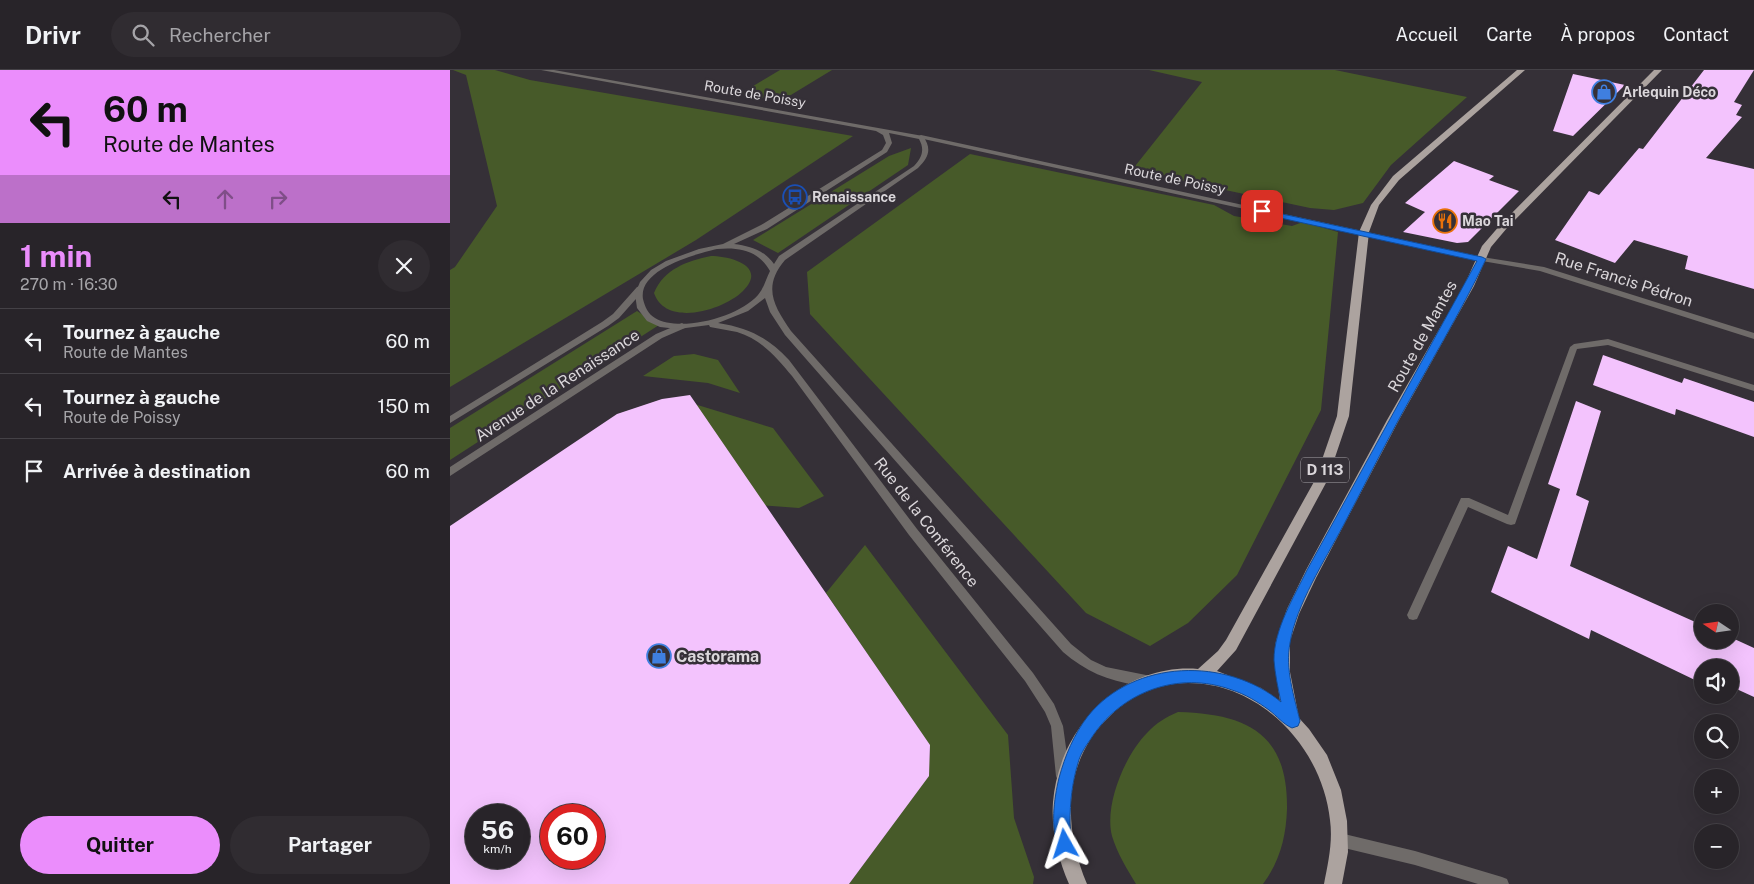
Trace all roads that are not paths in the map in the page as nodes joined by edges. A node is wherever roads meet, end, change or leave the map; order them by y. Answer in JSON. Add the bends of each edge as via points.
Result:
{"nodes":[{"id":1,"x":544,"y":70,"type":"edge"},
{"id":2,"x":1521,"y":70,"type":"edge"},
{"id":3,"x":1658,"y":70,"type":"edge"},
{"id":4,"x":874,"y":128,"type":"junction"},
{"id":5,"x":921,"y":136,"type":"junction"},
{"id":6,"x":1364,"y":232,"type":"junction"},
{"id":7,"x":722,"y":246,"type":"junction"},
{"id":8,"x":1482,"y":259,"type":"junction"},
{"id":9,"x":773,"y":270,"type":"junction"},
{"id":10,"x":640,"y":289,"type":"junction"},
{"id":11,"x":768,"y":289,"type":"junction"},
{"id":12,"x":707,"y":324,"type":"junction"},
{"id":13,"x":682,"y":326,"type":"junction"},
{"id":14,"x":1754,"y":336,"type":"edge"},
{"id":15,"x":1754,"y":388,"type":"edge"},
{"id":16,"x":450,"y":420,"type":"edge"},
{"id":17,"x":450,"y":472,"type":"edge"},
{"id":18,"x":1413,"y":615,"type":"dead end"},
{"id":19,"x":1200,"y":677,"type":"junction"},
{"id":20,"x":1152,"y":682,"type":"junction"},
{"id":21,"x":1292,"y":721,"type":"junction"},
{"id":22,"x":1064,"y":787,"type":"junction"},
{"id":23,"x":1340,"y":840,"type":"junction"},
{"id":24,"x":1078,"y":884,"type":"edge"},
{"id":25,"x":1333,"y":884,"type":"edge"},
{"id":26,"x":1502,"y":884,"type":"edge"}],
"edges":[{"from":1,"to":4,"type":"street","name":"Route de Poissy"},
{"from":2,"to":6,"type":"main road","number":"D 113","via":[[1396,178],[1375,206]]},
{"from":3,"to":8,"type":"main road","name":"Route de Mantes","number":"D 113","via":[[1504,226],[1487,246]]},
{"from":4,"to":5,"type":"street","name":"Route de Poissy"},
{"from":4,"to":7,"type":"street","via":[[886,134],[889,143],[886,151],[764,227]]},
{"from":5,"to":6,"type":"street","name":"Route de Poissy"},
{"from":5,"to":9,"type":"street","via":[[928,153],[916,167],[800,244]]},
{"from":6,"to":8,"type":"street","name":"Route de Poissy"},
{"from":6,"to":19,"type":"main road","number":"D 113","via":[[1343,416],[1321,481],[1231,645]]},
{"from":7,"to":9,"type":"street","via":[[756,252],[767,260]]},
{"from":7,"to":10,"type":"street","name":"Avenue de la Renaissance","via":[[702,249],[672,260],[656,270]]},
{"from":8,"to":14,"type":"street","name":"Rue Francis Pédron","via":[[1541,269]]},
{"from":8,"to":21,"type":"main road","name":"Route de Mantes","number":"D 113","via":[[1292,614],[1281,658]]},
{"from":9,"to":11,"type":"street"},
{"from":10,"to":13,"type":"street","via":[[639,302],[644,313],[656,321]]},
{"from":10,"to":16,"type":"street","name":"Avenue de la Renaissance","via":[[605,324]]},
{"from":11,"to":12,"type":"street","via":[[739,313]]},
{"from":11,"to":20,"type":"street","name":"Rue de la Conférence","via":[[771,306],[788,333],[1067,648],[1096,670]]},
{"from":12,"to":13,"type":"street"},
{"from":12,"to":22,"type":"street","name":"Rue de la Conférence","via":[[753,334],[776,352],[1029,677],[1050,708],[1057,726]]},
{"from":13,"to":17,"type":"street","name":"Avenue de la Renaissance","via":[[659,336]]},
{"from":15,"to":18,"type":"street","via":[[1608,342],[1574,347],[1510,521],[1465,501]]},
{"from":19,"to":20,"type":"main road","via":[[1181,676]]},
{"from":19,"to":21,"type":"main road","via":[[1244,687],[1274,705]]},
{"from":20,"to":22,"type":"main road","via":[[1126,693],[1093,722],[1074,754]]},
{"from":21,"to":23,"type":"main road","via":[[1318,755],[1330,781],[1338,810]]},
{"from":22,"to":24,"type":"main road","via":[[1062,826],[1069,861]]},
{"from":23,"to":25,"type":"main road"},
{"from":23,"to":26,"type":"street"}]}
